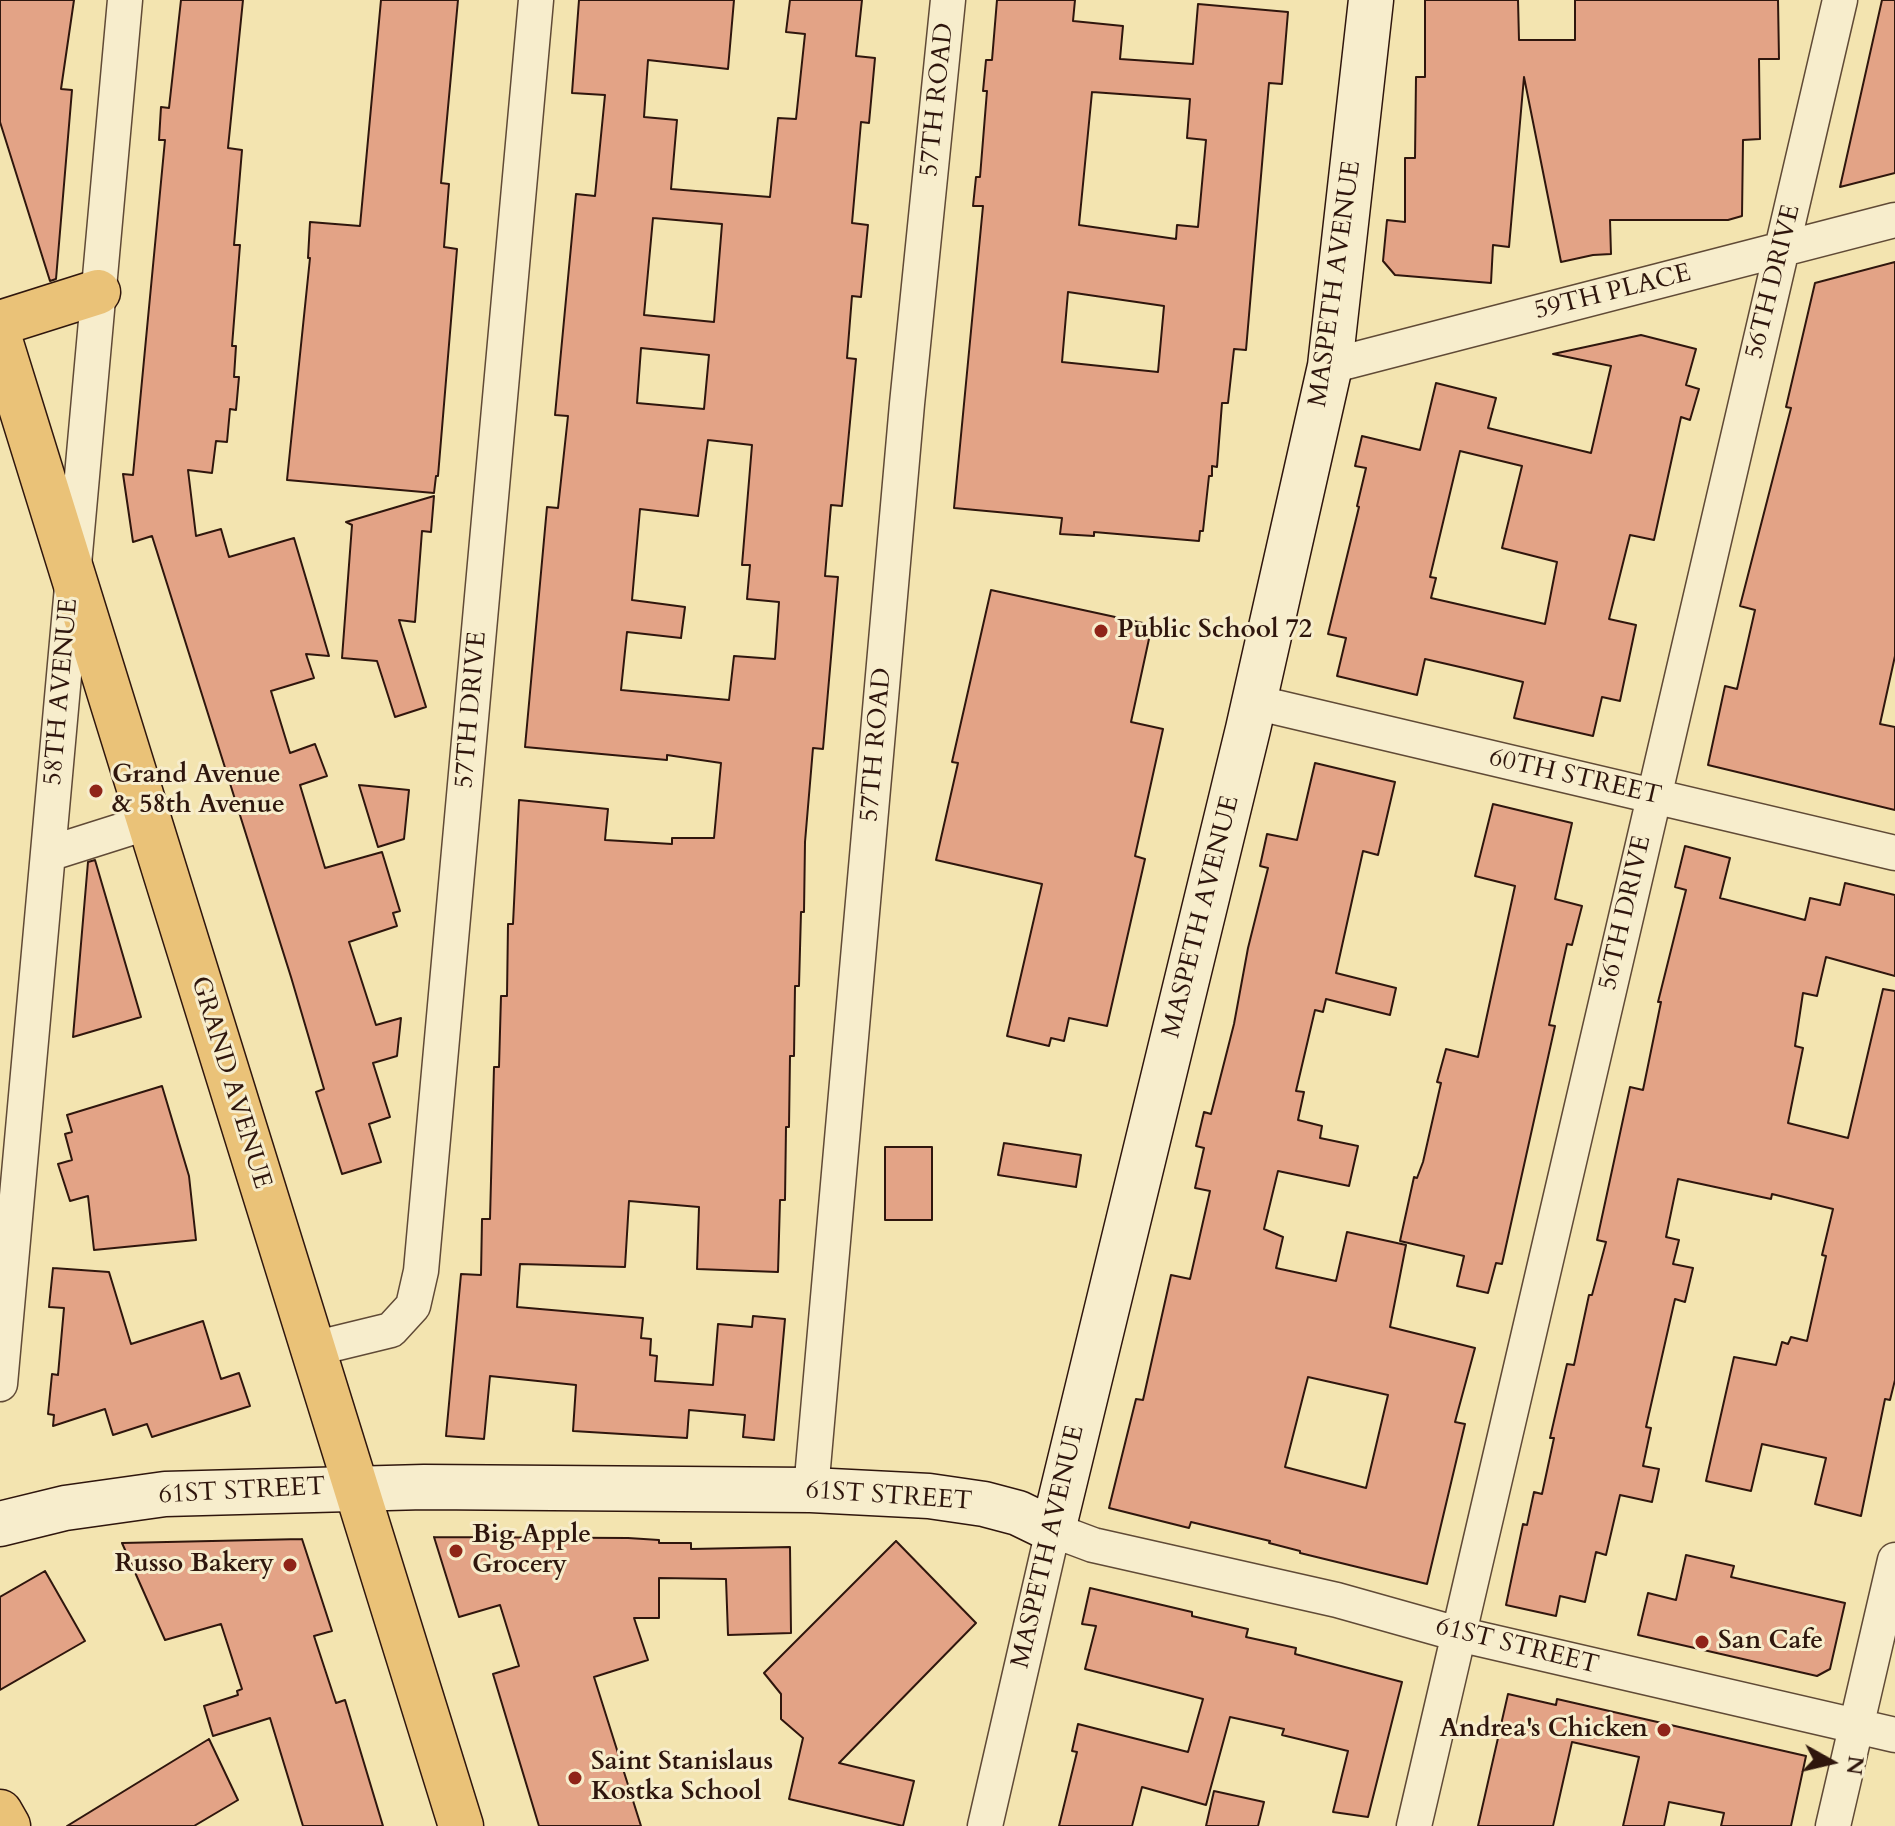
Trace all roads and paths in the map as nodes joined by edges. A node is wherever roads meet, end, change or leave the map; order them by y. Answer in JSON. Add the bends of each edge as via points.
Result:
{"nodes":[{"id":1,"x":125,"y":0,"type":"edge"},
{"id":2,"x":536,"y":0,"type":"edge"},
{"id":3,"x":948,"y":0,"type":"edge"},
{"id":4,"x":1371,"y":0,"type":"edge"},
{"id":5,"x":1840,"y":0,"type":"edge"},
{"id":6,"x":1895,"y":220,"type":"edge"},
{"id":7,"x":1781,"y":250,"type":"junction"},
{"id":8,"x":98,"y":292,"type":"junction"},
{"id":9,"x":0,"y":323,"type":"edge"},
{"id":10,"x":0,"y":340,"type":"edge"},
{"id":11,"x":1330,"y":366,"type":"junction"},
{"id":12,"x":73,"y":574,"type":"junction"},
{"id":13,"x":1254,"y":702,"type":"junction"},
{"id":14,"x":1654,"y":796,"type":"junction"},
{"id":15,"x":149,"y":822,"type":"junction"},
{"id":16,"x":1895,"y":853,"type":"edge"},
{"id":17,"x":48,"y":854,"type":"junction"},
{"id":18,"x":313,"y":1349,"type":"junction"},
{"id":19,"x":0,"y":1384,"type":"edge"},
{"id":20,"x":355,"y":1487,"type":"junction"},
{"id":21,"x":811,"y":1490,"type":"junction"},
{"id":22,"x":0,"y":1524,"type":"edge"},
{"id":23,"x":1053,"y":1530,"type":"junction"},
{"id":24,"x":1895,"y":1560,"type":"edge"},
{"id":25,"x":1458,"y":1634,"type":"junction"},
{"id":26,"x":1856,"y":1726,"type":"junction"},
{"id":27,"x":1895,"y":1735,"type":"edge"},
{"id":28,"x":0,"y":1812,"type":"edge"},
{"id":29,"x":8,"y":1826,"type":"edge"},
{"id":30,"x":461,"y":1826,"type":"edge"},
{"id":31,"x":985,"y":1826,"type":"edge"},
{"id":32,"x":1414,"y":1826,"type":"edge"},
{"id":33,"x":1833,"y":1826,"type":"edge"}],
"edges":[{"from":1,"to":8,"type":"street","name":"58TH AVENUE"},
{"from":2,"to":18,"type":"street","name":"57TH DRIVE","via":[[421,1271],[413,1306],[391,1330]]},
{"from":3,"to":21,"type":"street","name":"57TH ROAD"},
{"from":4,"to":11,"type":"street","name":"MASPETH AVENUE"},
{"from":5,"to":7,"type":"street","name":"56TH DRIVE"},
{"from":6,"to":7,"type":"street","name":"59TH PLACE"},
{"from":7,"to":11,"type":"street","name":"59TH PLACE"},
{"from":7,"to":14,"type":"street","name":"56TH DRIVE"},
{"from":8,"to":9,"type":"main road"},
{"from":8,"to":12,"type":"street","name":"58TH AVENUE"},
{"from":10,"to":12,"type":"main road","name":"GRAND AVENUE"},
{"from":11,"to":13,"type":"street","name":"MASPETH AVENUE"},
{"from":12,"to":15,"type":"main road","name":"GRAND AVENUE"},
{"from":12,"to":17,"type":"street","name":"58TH AVENUE"},
{"from":13,"to":14,"type":"street","name":"60TH STREET"},
{"from":13,"to":23,"type":"street","name":"MASPETH AVENUE"},
{"from":14,"to":16,"type":"street","name":"60TH STREET"},
{"from":14,"to":25,"type":"street","name":"56TH DRIVE"},
{"from":15,"to":17,"type":"street"},
{"from":15,"to":18,"type":"main road","name":"GRAND AVENUE"},
{"from":17,"to":19,"type":"street","name":"58TH AVENUE"},
{"from":18,"to":20,"type":"main road","name":"GRAND AVENUE"},
{"from":20,"to":21,"type":"street","name":"61ST STREET"},
{"from":20,"to":22,"type":"street","name":"61ST STREET","via":[[165,1494],[65,1508]]},
{"from":20,"to":30,"type":"main road","name":"GRAND AVENUE"},
{"from":21,"to":23,"type":"street","name":"61ST STREET","via":[[984,1504]]},
{"from":23,"to":25,"type":"street","name":"61ST STREET","via":[[1093,1545],[1337,1600]]},
{"from":23,"to":31,"type":"street","name":"MASPETH AVENUE"},
{"from":24,"to":26,"type":"street"},
{"from":25,"to":26,"type":"street","name":"61ST STREET"},
{"from":25,"to":32,"type":"street","name":"56TH DRIVE"},
{"from":26,"to":27,"type":"street","name":"61ST STREET"},
{"from":26,"to":33,"type":"street"},
{"from":28,"to":29,"type":"main road"}]}
